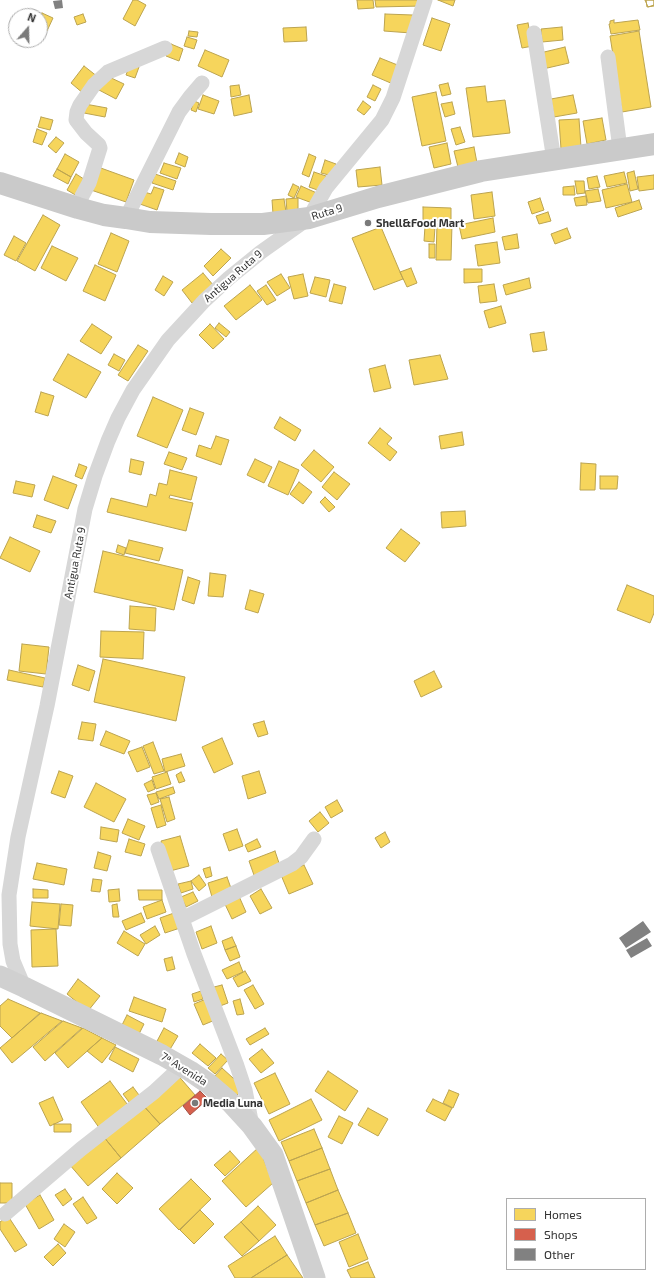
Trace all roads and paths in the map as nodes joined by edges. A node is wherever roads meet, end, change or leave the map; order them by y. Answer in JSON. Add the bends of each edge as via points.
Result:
{"nodes":[{"id":1,"x":425,"y":0,"type":"edge"},
{"id":2,"x":534,"y":33,"type":"dead end"},
{"id":3,"x":165,"y":48,"type":"dead end"},
{"id":4,"x":608,"y":57,"type":"dead end"},
{"id":5,"x":202,"y":83,"type":"dead end"},
{"id":6,"x":654,"y":144,"type":"edge"},
{"id":7,"x":620,"y":149,"type":"junction"},
{"id":8,"x":554,"y":160,"type":"junction"},
{"id":9,"x":0,"y":183,"type":"edge"},
{"id":10,"x":78,"y":208,"type":"junction"},
{"id":11,"x":126,"y":218,"type":"junction"},
{"id":12,"x":309,"y":218,"type":"junction"},
{"id":13,"x":314,"y":839,"type":"dead end"},
{"id":14,"x":158,"y":849,"type":"dead end"},
{"id":15,"x":182,"y":919,"type":"junction"},
{"id":16,"x":0,"y":976,"type":"edge"},
{"id":17,"x":24,"y":987,"type":"junction"},
{"id":18,"x":182,"y":1066,"type":"junction"},
{"id":19,"x":252,"y":1126,"type":"junction"},
{"id":20,"x":5,"y":1214,"type":"dead end"},
{"id":21,"x":315,"y":1278,"type":"edge"}],
"edges":[{"from":1,"to":12,"type":"street","via":[[393,98],[384,115],[326,188]]},
{"from":2,"to":8,"type":"street"},
{"from":3,"to":10,"type":"street","via":[[108,72],[94,85],[80,105],[76,120],[100,148]]},
{"from":4,"to":7,"type":"street"},
{"from":5,"to":11,"type":"street","via":[[179,112]]},
{"from":6,"to":7,"type":"main road","name":"Ruta 9"},
{"from":7,"to":8,"type":"main road","name":"Ruta 9"},
{"from":8,"to":12,"type":"main road","name":"Ruta 9","via":[[480,171]]},
{"from":9,"to":10,"type":"main road","name":"Ruta 9"},
{"from":10,"to":11,"type":"main road","name":"Ruta 9"},
{"from":11,"to":12,"type":"main road","name":"Ruta 9","via":[[150,222],[218,224],[263,224]]},
{"from":12,"to":17,"type":"street","name":"Antigua Ruta 9","via":[[229,278],[168,340],[133,390],[118,418],[95,476],[85,509],[47,706],[18,837],[9,895],[10,944],[13,961]]},
{"from":13,"to":15,"type":"street","via":[[301,857],[292,864]]},
{"from":14,"to":15,"type":"street"},
{"from":15,"to":19,"type":"street","via":[[237,1066]]},
{"from":16,"to":17,"type":"main road","name":"7ª Avenida"},
{"from":17,"to":18,"type":"main road","name":"7ª Avenida"},
{"from":18,"to":19,"type":"main road","name":"7ª Avenida","via":[[230,1102]]},
{"from":18,"to":20,"type":"street"},
{"from":19,"to":21,"type":"main road","name":"7ª Avenida","via":[[273,1155]]}]}
